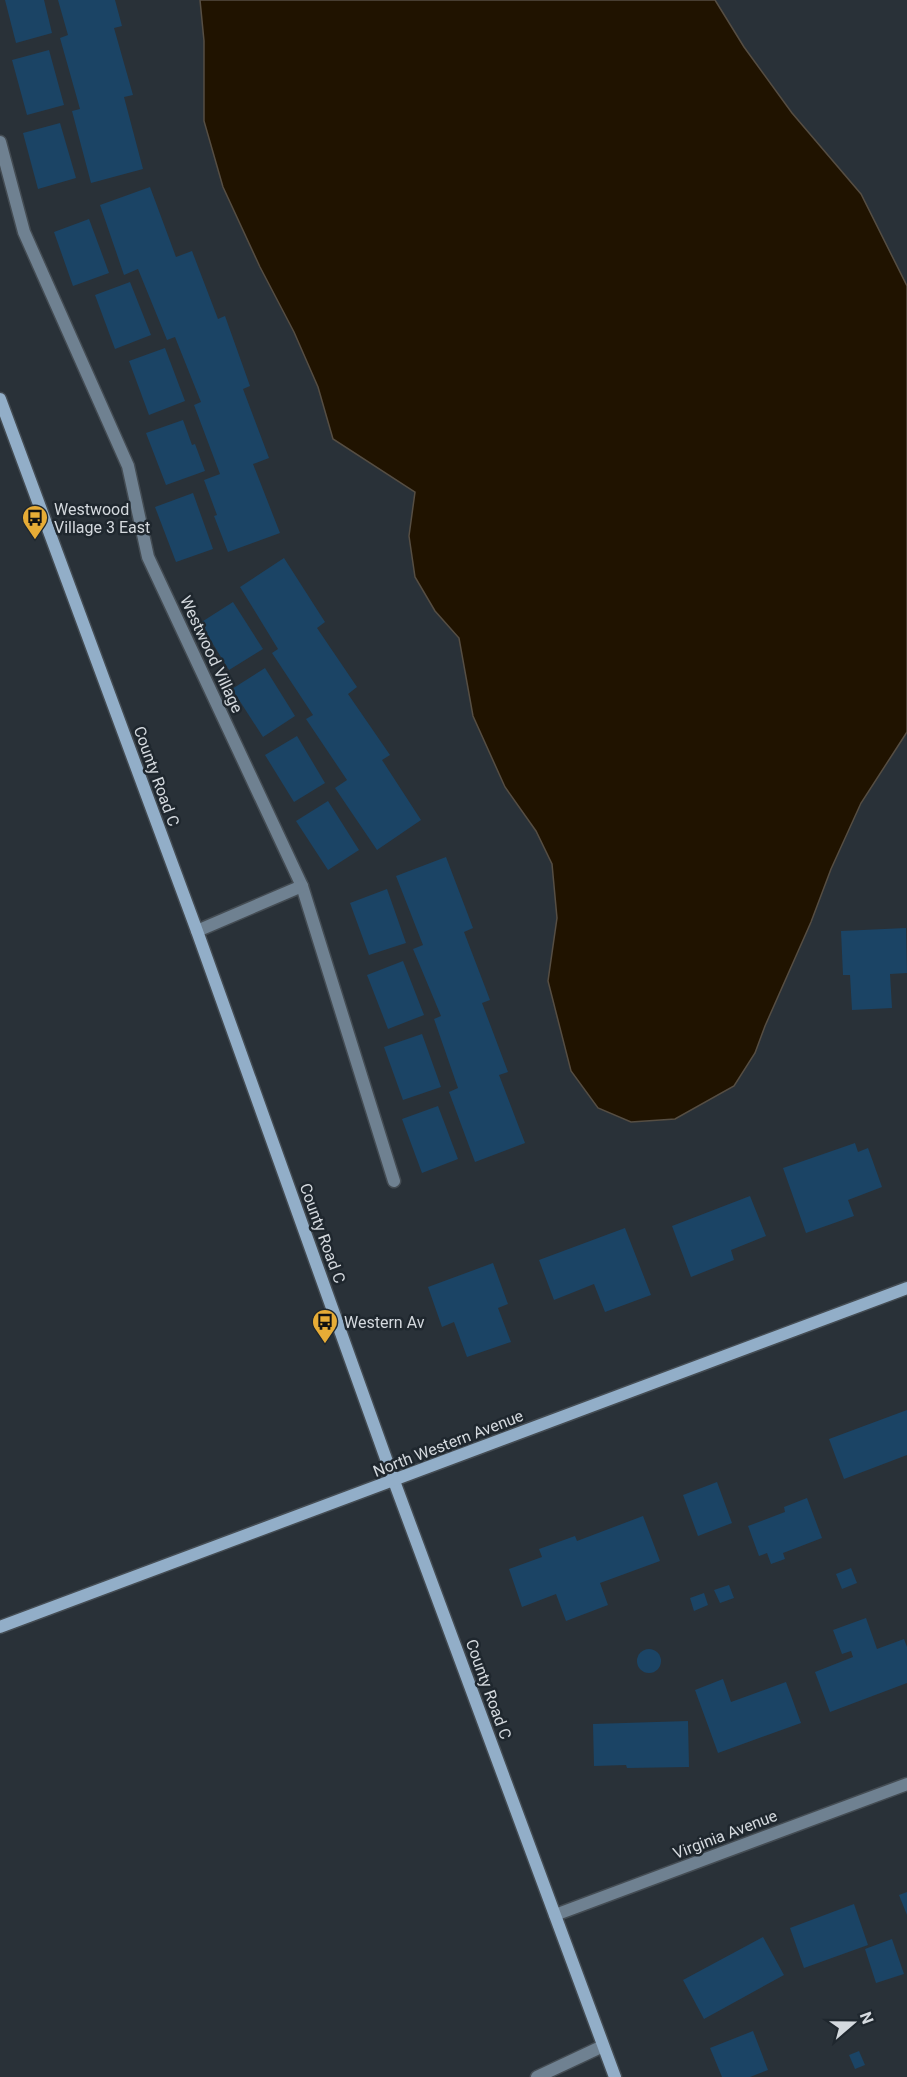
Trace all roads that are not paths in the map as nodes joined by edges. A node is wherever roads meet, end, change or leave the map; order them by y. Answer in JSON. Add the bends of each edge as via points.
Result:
{"nodes":[{"id":1,"x":0,"y":142,"type":"edge"},
{"id":2,"x":0,"y":399,"type":"edge"},
{"id":3,"x":5,"y":429,"type":"edge"},
{"id":4,"x":302,"y":886,"type":"junction"},
{"id":5,"x":197,"y":931,"type":"junction"},
{"id":6,"x":394,"y":1181,"type":"dead end"},
{"id":7,"x":907,"y":1288,"type":"edge"},
{"id":8,"x":394,"y":1480,"type":"junction"},
{"id":9,"x":0,"y":1627,"type":"edge"},
{"id":10,"x":907,"y":1784,"type":"edge"},
{"id":11,"x":555,"y":1916,"type":"junction"},
{"id":12,"x":603,"y":2046,"type":"junction"},
{"id":13,"x":537,"y":2077,"type":"edge"},
{"id":14,"x":615,"y":2077,"type":"edge"}],
"edges":[{"from":1,"to":4,"type":"street","name":"Westwood Village","via":[[24,232],[128,466],[148,557]]},
{"from":2,"to":3,"type":"main road","name":"County Road C"},
{"from":3,"to":5,"type":"main road","name":"County Road C"},
{"from":4,"to":5,"type":"street"},
{"from":4,"to":6,"type":"street","name":"Westwood Village"},
{"from":5,"to":8,"type":"main road","name":"County Road C"},
{"from":7,"to":8,"type":"main road","name":"North Western Avenue"},
{"from":8,"to":9,"type":"main road","name":"North Western Avenue"},
{"from":8,"to":11,"type":"main road","name":"County Road C"},
{"from":10,"to":11,"type":"street","name":"Virginia Avenue"},
{"from":11,"to":12,"type":"main road","name":"County Road C"},
{"from":12,"to":13,"type":"street"},
{"from":12,"to":14,"type":"main road","name":"County Road C"}]}
